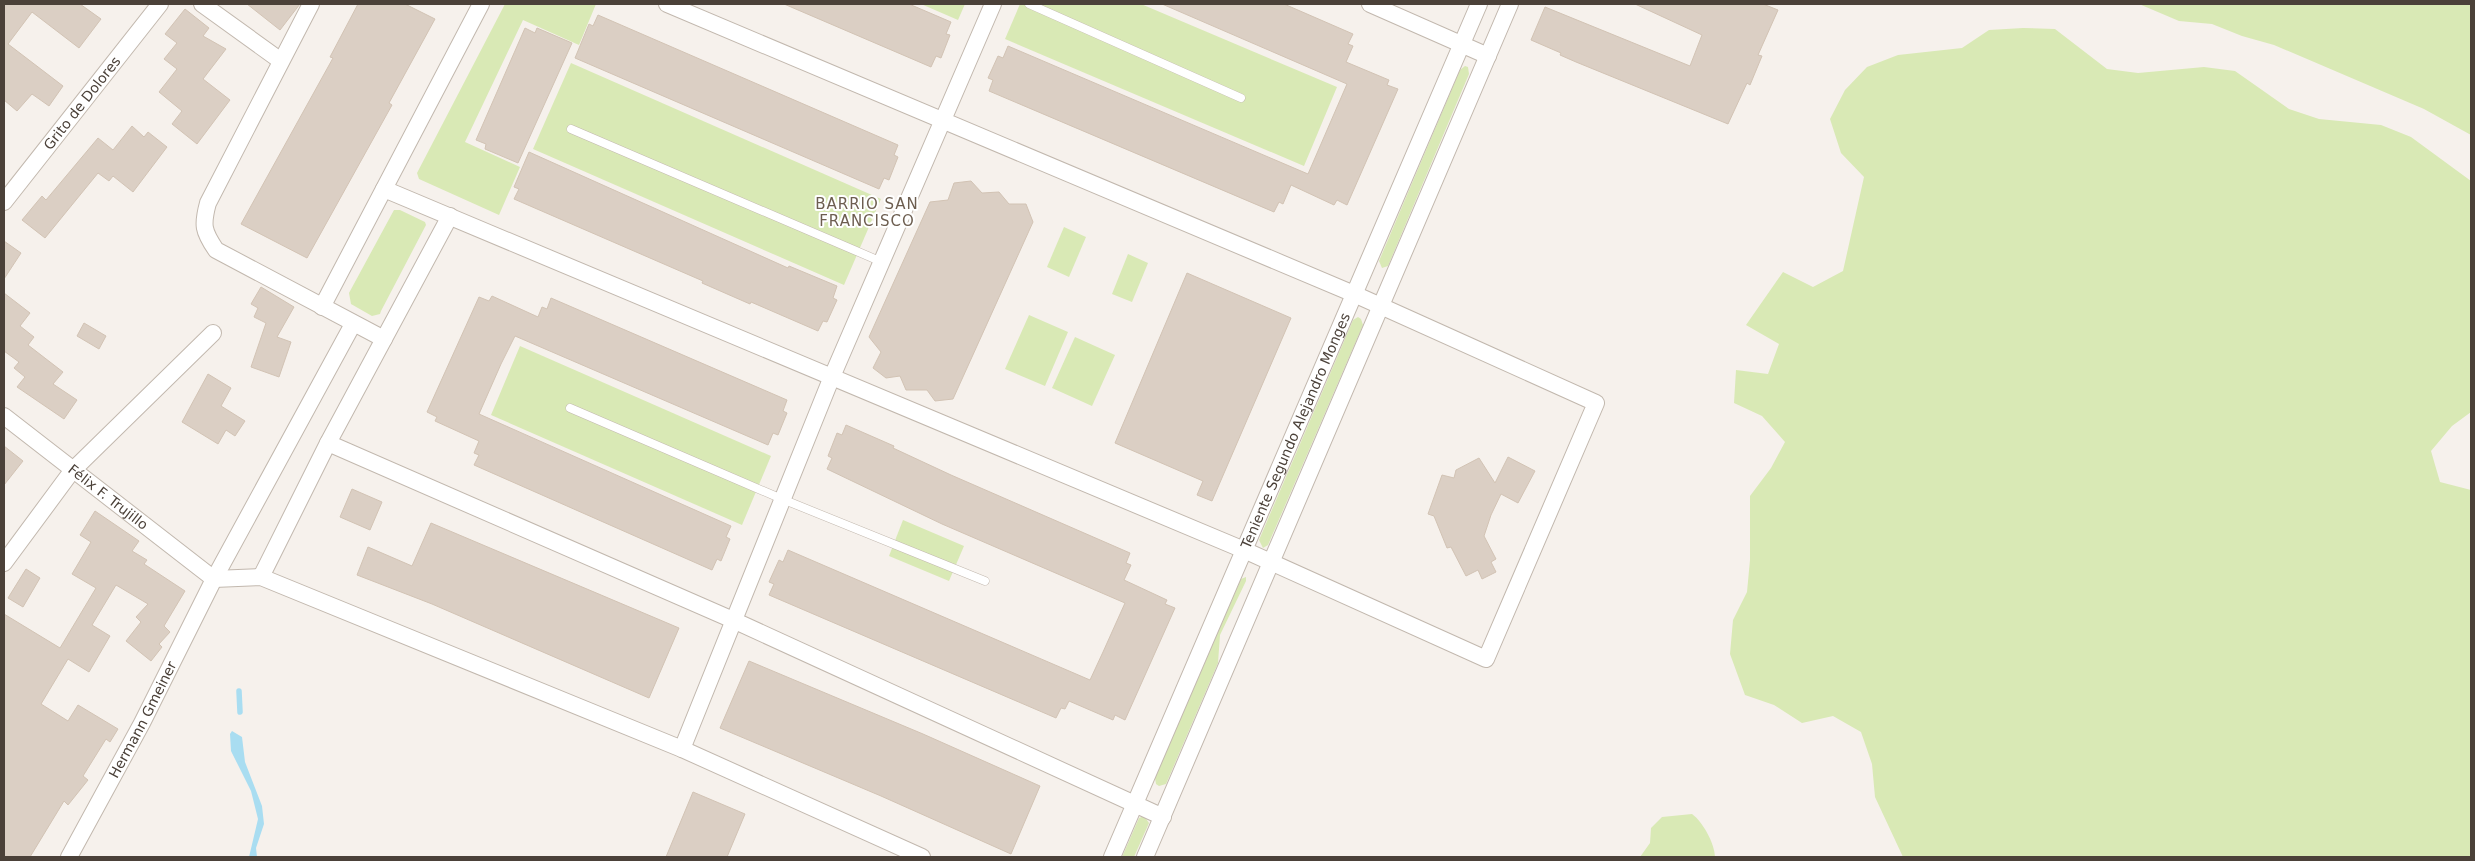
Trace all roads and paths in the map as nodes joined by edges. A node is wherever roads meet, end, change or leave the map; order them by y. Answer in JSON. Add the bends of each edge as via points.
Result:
{"nodes":[{"id":1,"x":160,"y":4,"type":"edge"},
{"id":2,"x":202,"y":4,"type":"edge"},
{"id":3,"x":311,"y":4,"type":"edge"},
{"id":4,"x":481,"y":4,"type":"edge"},
{"id":5,"x":667,"y":4,"type":"edge"},
{"id":6,"x":993,"y":4,"type":"edge"},
{"id":7,"x":1028,"y":4,"type":"edge"},
{"id":8,"x":1370,"y":4,"type":"edge"},
{"id":9,"x":1479,"y":4,"type":"edge"},
{"id":10,"x":1510,"y":4,"type":"edge"},
{"id":11,"x":1461,"y":45,"type":"junction"},
{"id":12,"x":1488,"y":56,"type":"junction"},
{"id":13,"x":281,"y":61,"type":"junction"},
{"id":14,"x":1241,"y":98,"type":"dead end"},
{"id":15,"x":943,"y":119,"type":"junction"},
{"id":16,"x":571,"y":129,"type":"dead end"},
{"id":17,"x":384,"y":189,"type":"junction"},
{"id":18,"x":4,"y":202,"type":"edge"},
{"id":19,"x":450,"y":216,"type":"junction"},
{"id":20,"x":882,"y":262,"type":"junction"},
{"id":21,"x":1354,"y":294,"type":"junction"},
{"id":22,"x":1381,"y":306,"type":"junction"},
{"id":23,"x":322,"y":307,"type":"junction"},
{"id":24,"x":353,"y":324,"type":"junction"},
{"id":25,"x":213,"y":333,"type":"dead end"},
{"id":26,"x":384,"y":339,"type":"junction"},
{"id":27,"x":831,"y":379,"type":"junction"},
{"id":28,"x":570,"y":408,"type":"dead end"},
{"id":29,"x":4,"y":416,"type":"edge"},
{"id":30,"x":328,"y":443,"type":"junction"},
{"id":31,"x":72,"y":471,"type":"junction"},
{"id":32,"x":782,"y":499,"type":"junction"},
{"id":33,"x":1244,"y":550,"type":"junction"},
{"id":34,"x":1271,"y":562,"type":"junction"},
{"id":35,"x":4,"y":563,"type":"edge"},
{"id":36,"x":261,"y":577,"type":"junction"},
{"id":37,"x":214,"y":579,"type":"junction"},
{"id":38,"x":985,"y":581,"type":"dead end"},
{"id":39,"x":733,"y":620,"type":"junction"},
{"id":40,"x":682,"y":749,"type":"junction"},
{"id":41,"x":1135,"y":804,"type":"junction"},
{"id":42,"x":1163,"y":817,"type":"junction"},
{"id":43,"x":69,"y":857,"type":"edge"},
{"id":44,"x":922,"y":857,"type":"edge"},
{"id":45,"x":1112,"y":857,"type":"edge"},
{"id":46,"x":1145,"y":857,"type":"edge"}],
"edges":[{"from":1,"to":18,"type":"street","name":"Grito de Dolores"},
{"from":2,"to":13,"type":"street"},
{"from":3,"to":13,"type":"street"},
{"from":4,"to":17,"type":"street"},
{"from":5,"to":15,"type":"street"},
{"from":6,"to":15,"type":"street"},
{"from":7,"to":14,"type":"lane"},
{"from":8,"to":11,"type":"street"},
{"from":9,"to":11,"type":"street","name":"Teniente Segundo Alejandro Monges"},
{"from":10,"to":12,"type":"street"},
{"from":11,"to":12,"type":"street"},
{"from":11,"to":21,"type":"street","name":"Teniente Segundo Alejandro Monges"},
{"from":12,"to":22,"type":"street"},
{"from":13,"to":23,"type":"street","via":[[208,203],[203,219],[204,234],[216,250]]},
{"from":15,"to":20,"type":"street"},
{"from":15,"to":21,"type":"street"},
{"from":16,"to":20,"type":"lane"},
{"from":17,"to":19,"type":"street"},
{"from":17,"to":23,"type":"street"},
{"from":19,"to":26,"type":"street"},
{"from":19,"to":27,"type":"street"},
{"from":20,"to":27,"type":"street"},
{"from":21,"to":22,"type":"street"},
{"from":21,"to":33,"type":"street","name":"Teniente Segundo Alejandro Monges"},
{"from":22,"to":34,"type":"street"},
{"from":22,"to":34,"type":"street","via":[[1596,403],[1486,659]]},
{"from":23,"to":24,"type":"street"},
{"from":24,"to":26,"type":"street"},
{"from":24,"to":37,"type":"street","name":"Hermann Gmeiner"},
{"from":25,"to":31,"type":"street"},
{"from":26,"to":30,"type":"street"},
{"from":27,"to":32,"type":"street"},
{"from":27,"to":33,"type":"street"},
{"from":28,"to":32,"type":"lane"},
{"from":29,"to":31,"type":"street","name":"Félix F. Trujillo"},
{"from":30,"to":36,"type":"street"},
{"from":30,"to":39,"type":"street"},
{"from":31,"to":35,"type":"street"},
{"from":31,"to":37,"type":"street","name":"Félix F. Trujillo"},
{"from":32,"to":38,"type":"lane"},
{"from":32,"to":39,"type":"street"},
{"from":33,"to":34,"type":"street"},
{"from":33,"to":41,"type":"street","name":"Teniente Segundo Alejandro Monges"},
{"from":34,"to":42,"type":"street"},
{"from":36,"to":37,"type":"street"},
{"from":36,"to":40,"type":"street"},
{"from":37,"to":43,"type":"street","name":"Hermann Gmeiner","via":[[142,723]]},
{"from":39,"to":40,"type":"street"},
{"from":39,"to":41,"type":"street"},
{"from":40,"to":44,"type":"street"},
{"from":41,"to":42,"type":"street"},
{"from":41,"to":45,"type":"street","name":"Teniente Segundo Alejandro Monges"},
{"from":42,"to":46,"type":"street"}]}
